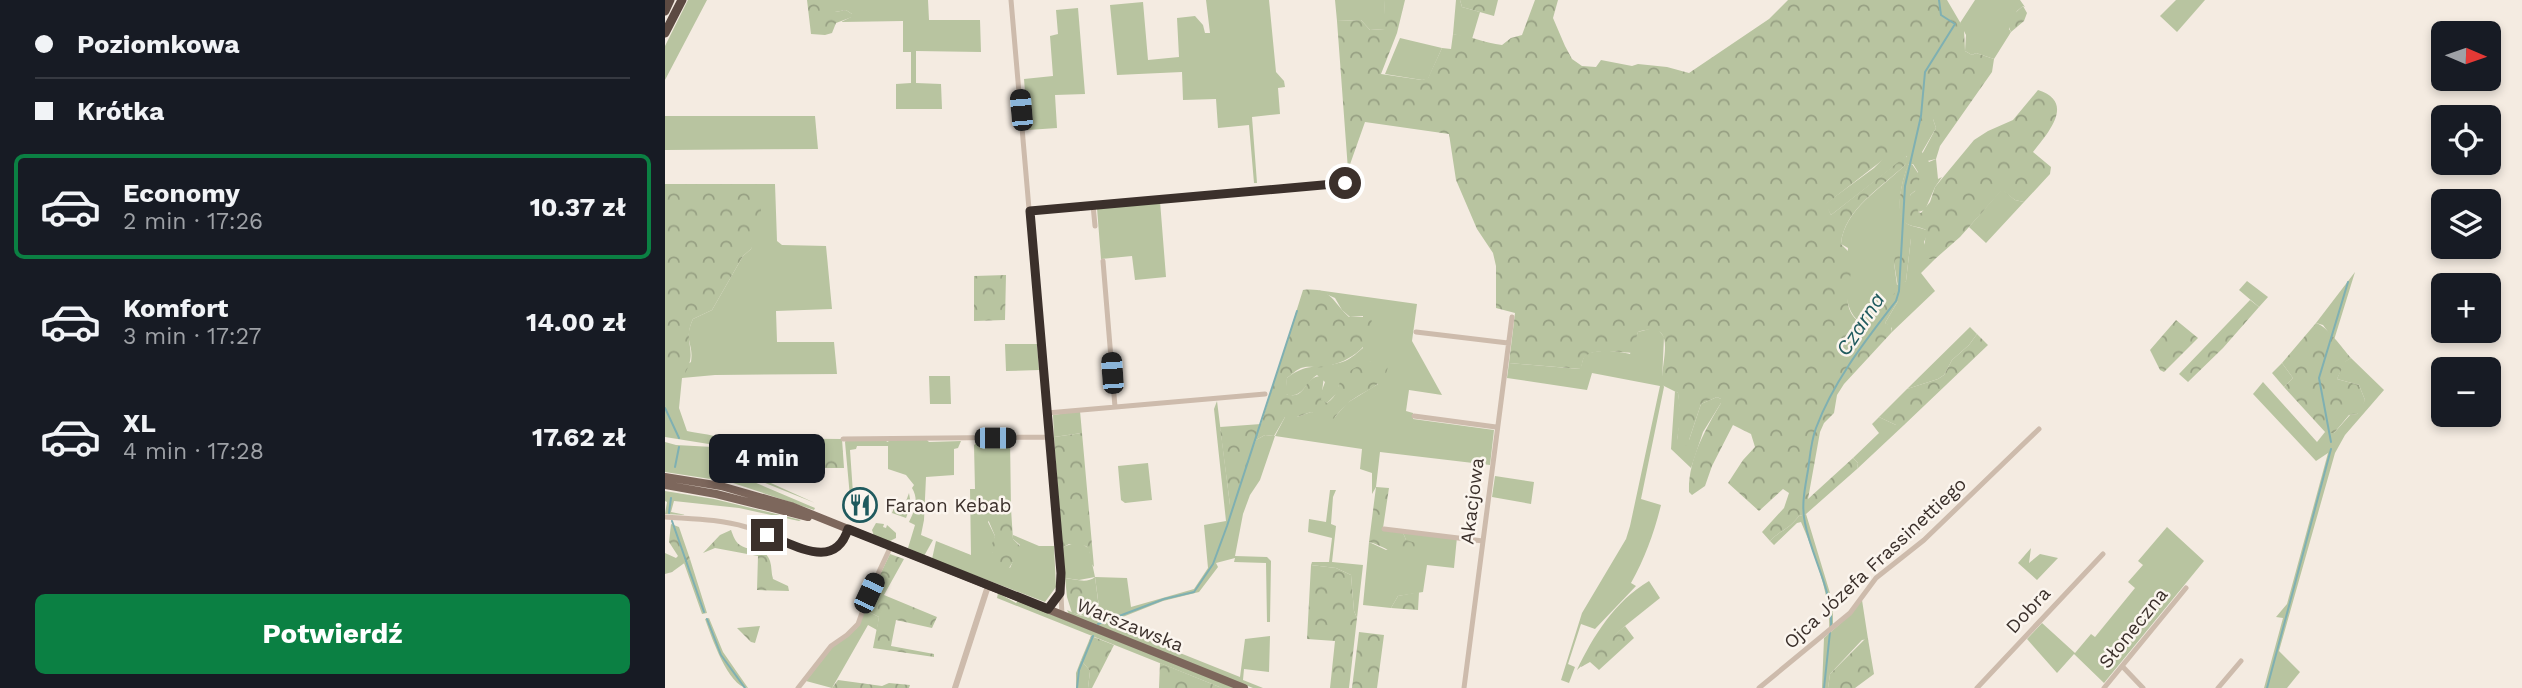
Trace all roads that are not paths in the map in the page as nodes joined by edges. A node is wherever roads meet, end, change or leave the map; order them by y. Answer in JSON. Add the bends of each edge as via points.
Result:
{"nodes":[{"id":1,"x":670,"y":0,"type":"edge"},
{"id":2,"x":682,"y":0,"type":"edge"},
{"id":3,"x":1011,"y":0,"type":"edge"},
{"id":4,"x":665,"y":11,"type":"edge"},
{"id":5,"x":665,"y":33,"type":"edge"},
{"id":6,"x":1358,"y":179,"type":"dead end"},
{"id":7,"x":1093,"y":205,"type":"junction"},
{"id":8,"x":1030,"y":211,"type":"junction"},
{"id":9,"x":1095,"y":226,"type":"dead end"},
{"id":10,"x":1103,"y":261,"type":"dead end"},
{"id":11,"x":1512,"y":317,"type":"dead end"},
{"id":12,"x":1416,"y":331,"type":"dead end"},
{"id":13,"x":1508,"y":343,"type":"junction"},
{"id":14,"x":1265,"y":394,"type":"dead end"},
{"id":15,"x":1115,"y":407,"type":"junction"},
{"id":16,"x":1047,"y":413,"type":"junction"},
{"id":17,"x":1414,"y":416,"type":"dead end"},
{"id":18,"x":1496,"y":427,"type":"junction"},
{"id":19,"x":2039,"y":429,"type":"dead end"},
{"id":20,"x":1049,"y":437,"type":"junction"},
{"id":21,"x":843,"y":439,"type":"dead end"},
{"id":22,"x":665,"y":477,"type":"edge"},
{"id":23,"x":665,"y":485,"type":"edge"},
{"id":24,"x":665,"y":517,"type":"edge"},
{"id":25,"x":848,"y":529,"type":"junction"},
{"id":26,"x":1384,"y":529,"type":"dead end"},
{"id":27,"x":1483,"y":541,"type":"junction"},
{"id":28,"x":891,"y":547,"type":"junction"},
{"id":29,"x":2102,"y":554,"type":"dead end"},
{"id":30,"x":988,"y":586,"type":"junction"},
{"id":31,"x":2186,"y":588,"type":"dead end"},
{"id":32,"x":1060,"y":593,"type":"junction"},
{"id":33,"x":1048,"y":609,"type":"junction"},
{"id":34,"x":1062,"y":615,"type":"junction"},
{"id":35,"x":2241,"y":661,"type":"dead end"},
{"id":36,"x":2122,"y":666,"type":"junction"},
{"id":37,"x":798,"y":688,"type":"edge"},
{"id":38,"x":954,"y":688,"type":"edge"},
{"id":39,"x":1244,"y":688,"type":"edge"},
{"id":40,"x":1464,"y":688,"type":"edge"},
{"id":41,"x":1759,"y":688,"type":"edge"},
{"id":42,"x":1977,"y":688,"type":"edge"},
{"id":43,"x":2104,"y":688,"type":"edge"},
{"id":44,"x":2143,"y":688,"type":"edge"},
{"id":45,"x":2218,"y":688,"type":"edge"}],
"edges":[{"from":1,"to":4,"type":"highway"},
{"from":2,"to":5,"type":"highway"},
{"from":3,"to":8,"type":"street"},
{"from":6,"to":7,"type":"street"},
{"from":7,"to":8,"type":"street"},
{"from":7,"to":9,"type":"street"},
{"from":8,"to":16,"type":"street"},
{"from":10,"to":15,"type":"street"},
{"from":11,"to":13,"type":"street","name":"Akacjowa"},
{"from":12,"to":13,"type":"street"},
{"from":13,"to":18,"type":"street","name":"Akacjowa"},
{"from":14,"to":15,"type":"street"},
{"from":15,"to":16,"type":"street"},
{"from":16,"to":20,"type":"street"},
{"from":17,"to":18,"type":"street"},
{"from":18,"to":27,"type":"street","name":"Akacjowa"},
{"from":19,"to":41,"type":"street","name":"Ojca Józefa Frassinettiego","via":[[1932,532],[1876,578],[1850,613]]},
{"from":20,"to":21,"type":"street"},
{"from":20,"to":32,"type":"street"},
{"from":22,"to":25,"type":"main road","via":[[765,497]]},
{"from":23,"to":25,"type":"main road"},
{"from":24,"to":25,"type":"street","via":[[742,526],[822,553],[837,549]]},
{"from":25,"to":28,"type":"main road","name":"Warszawska"},
{"from":26,"to":27,"type":"street"},
{"from":27,"to":40,"type":"street","name":"Akacjowa"},
{"from":28,"to":30,"type":"main road","name":"Warszawska"},
{"from":28,"to":37,"type":"street","via":[[857,624],[831,646]]},
{"from":29,"to":42,"type":"street","name":"Dobra"},
{"from":30,"to":33,"type":"main road","name":"Warszawska"},
{"from":30,"to":38,"type":"street"},
{"from":31,"to":36,"type":"street","name":"Słoneczna"},
{"from":32,"to":33,"type":"street"},
{"from":32,"to":34,"type":"street"},
{"from":33,"to":34,"type":"main road","name":"Warszawska"},
{"from":34,"to":39,"type":"main road","name":"Warszawska"},
{"from":35,"to":45,"type":"street"},
{"from":36,"to":43,"type":"street","name":"Słoneczna"},
{"from":36,"to":44,"type":"street"}]}
